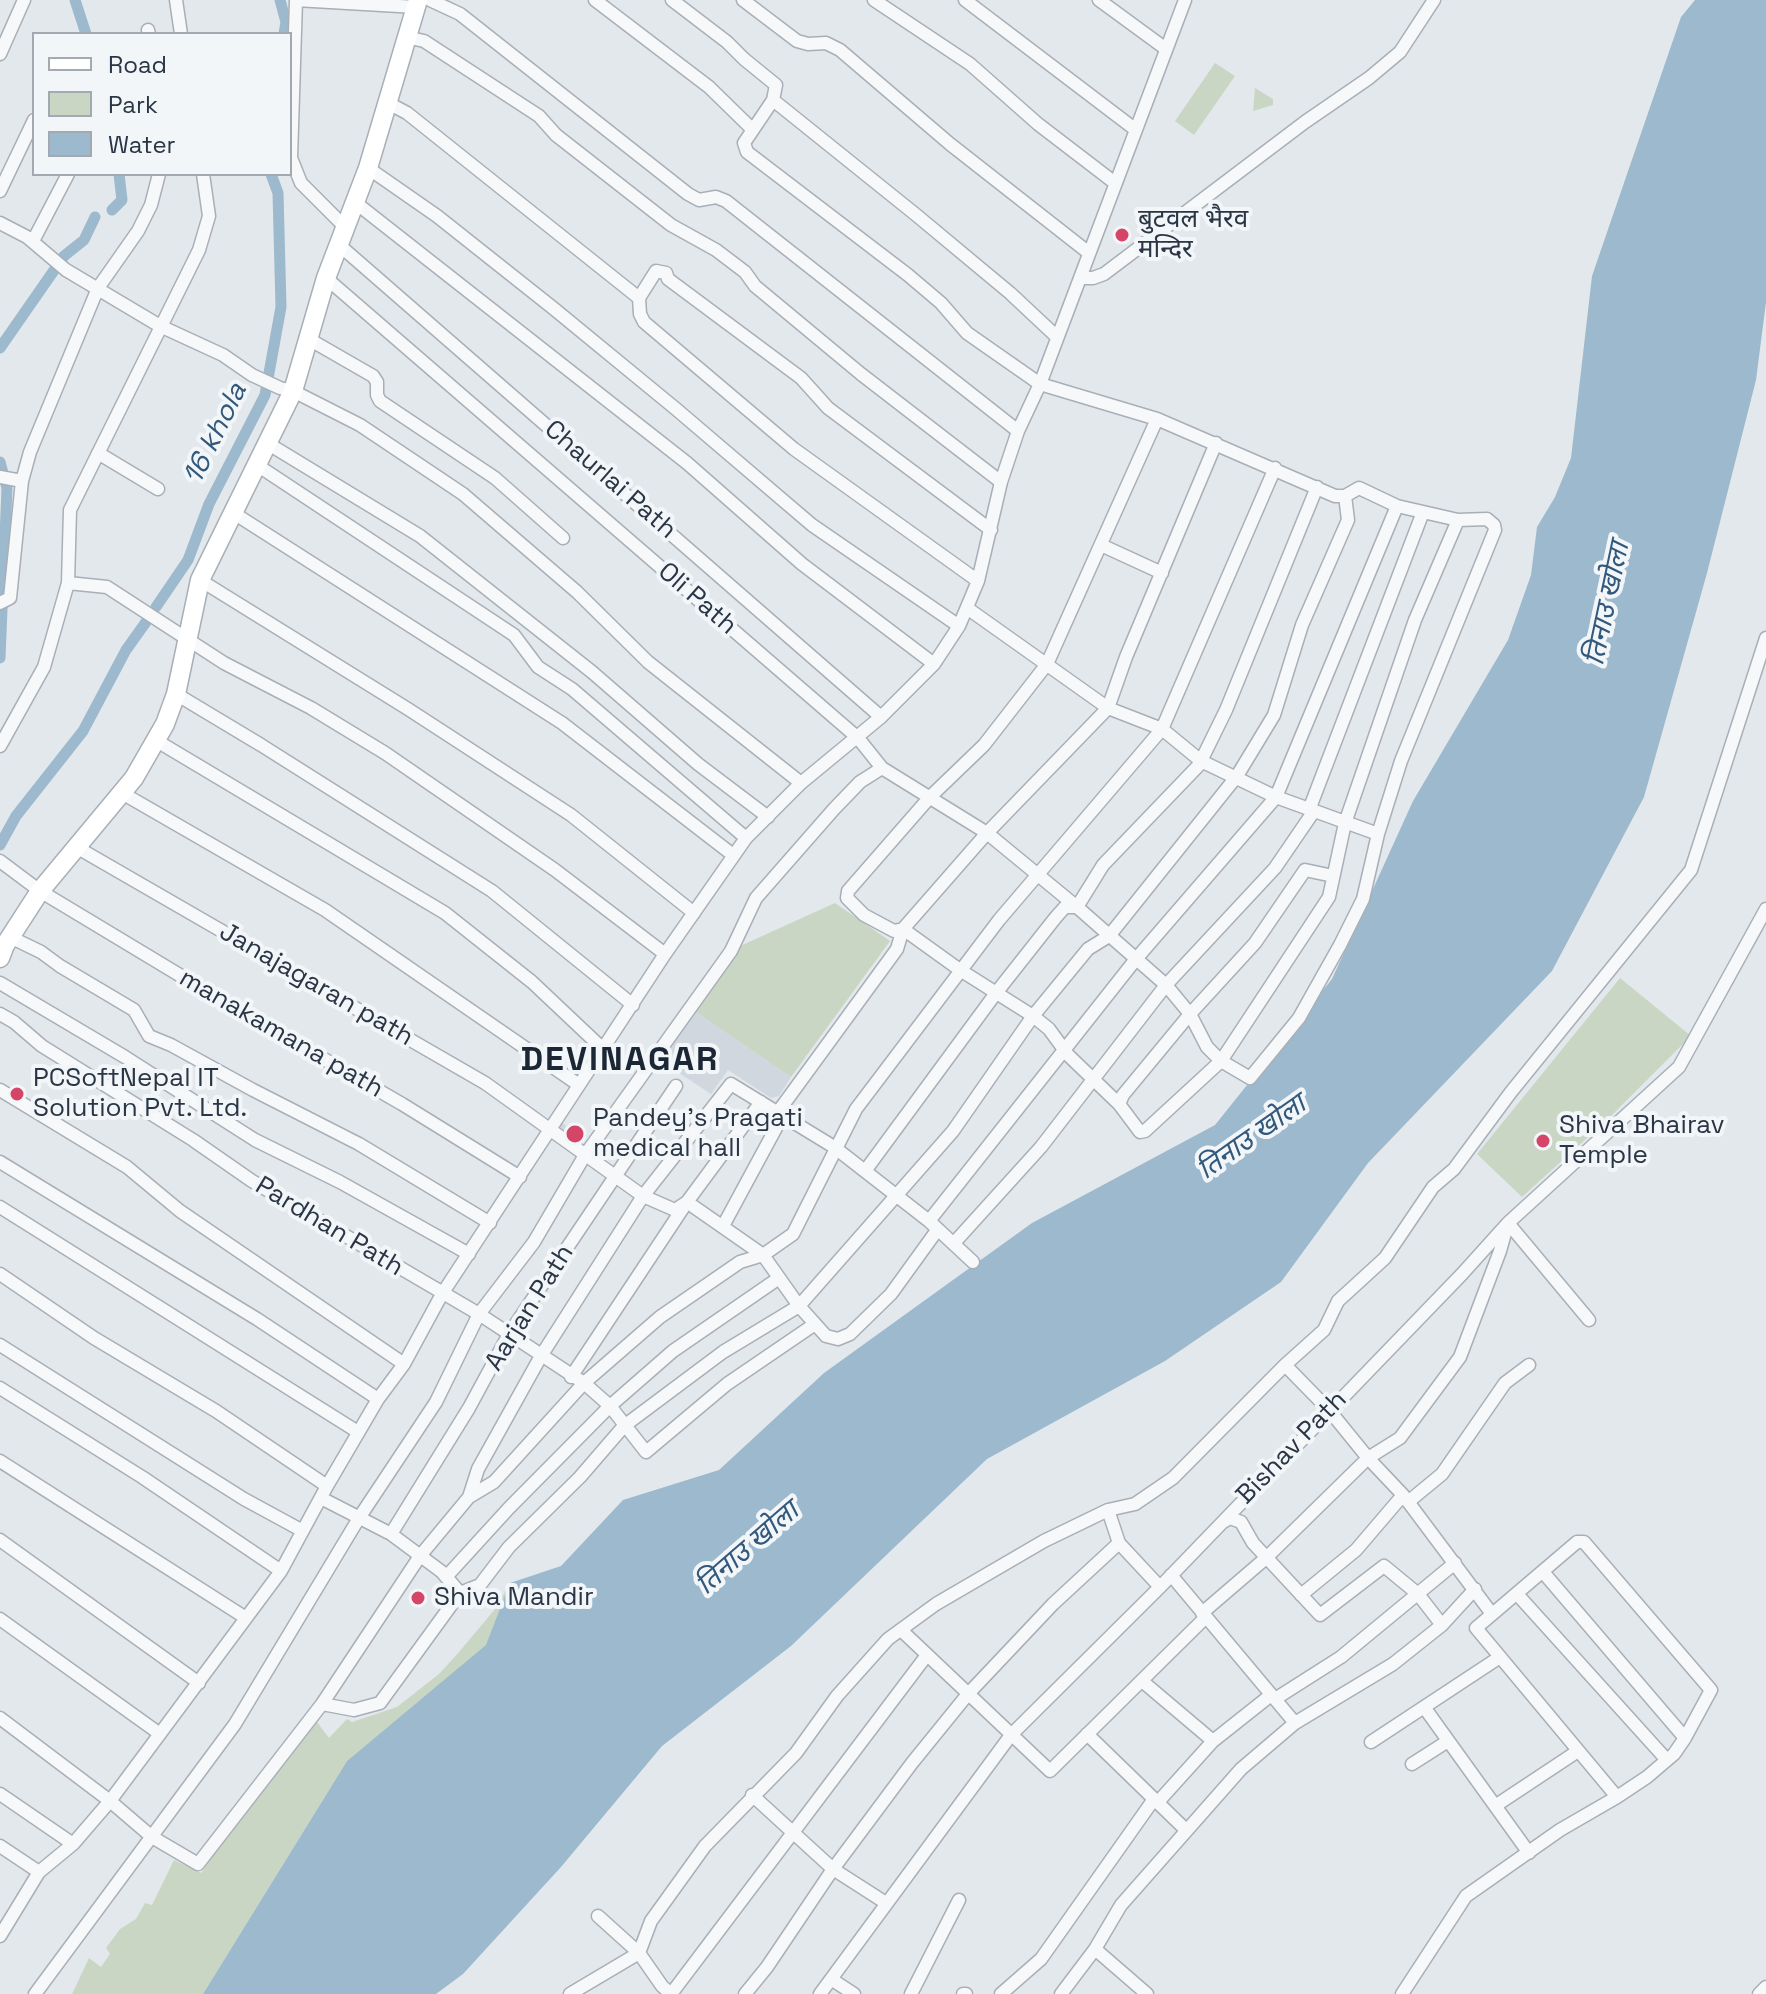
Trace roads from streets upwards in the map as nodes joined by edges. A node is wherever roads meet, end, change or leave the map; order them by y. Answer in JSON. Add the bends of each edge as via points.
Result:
{"nodes":[{"id":1,"x":24,"y":0,"type":"edge"},
{"id":2,"x":176,"y":0,"type":"edge"},
{"id":3,"x":296,"y":0,"type":"edge"},
{"id":4,"x":595,"y":0,"type":"edge"},
{"id":5,"x":672,"y":0,"type":"edge"},
{"id":6,"x":743,"y":0,"type":"edge"},
{"id":7,"x":874,"y":0,"type":"edge"},
{"id":8,"x":965,"y":0,"type":"edge"},
{"id":9,"x":1099,"y":0,"type":"edge"},
{"id":10,"x":1185,"y":0,"type":"edge"},
{"id":11,"x":1434,"y":0,"type":"edge"},
{"id":12,"x":421,"y":2,"type":"edge"},
{"id":13,"x":181,"y":32,"type":"edge"},
{"id":14,"x":406,"y":37,"type":"junction"},
{"id":15,"x":1166,"y":49,"type":"junction"},
{"id":16,"x":0,"y":54,"type":"edge"},
{"id":17,"x":773,"y":100,"type":"junction"},
{"id":18,"x":388,"y":103,"type":"junction"},
{"id":19,"x":32,"y":124,"type":"edge"},
{"id":20,"x":292,"y":126,"type":"edge"},
{"id":21,"x":752,"y":129,"type":"junction"},
{"id":22,"x":1136,"y":130,"type":"junction"},
{"id":23,"x":292,"y":160,"type":"edge"},
{"id":24,"x":368,"y":168,"type":"junction"},
{"id":25,"x":67,"y":176,"type":"edge"},
{"id":26,"x":158,"y":176,"type":"edge"},
{"id":27,"x":203,"y":176,"type":"edge"},
{"id":28,"x":1115,"y":183,"type":"junction"},
{"id":29,"x":0,"y":191,"type":"edge"},
{"id":30,"x":356,"y":203,"type":"junction"},
{"id":31,"x":0,"y":223,"type":"edge"},
{"id":32,"x":342,"y":236,"type":"junction"},
{"id":33,"x":33,"y":241,"type":"junction"},
{"id":34,"x":1089,"y":253,"type":"junction"},
{"id":35,"x":326,"y":278,"type":"junction"},
{"id":36,"x":1080,"y":278,"type":"junction"},
{"id":37,"x":98,"y":288,"type":"junction"},
{"id":38,"x":639,"y":298,"type":"junction"},
{"id":39,"x":160,"y":326,"type":"junction"},
{"id":40,"x":1057,"y":337,"type":"junction"},
{"id":41,"x":307,"y":338,"type":"junction"},
{"id":42,"x":1040,"y":384,"type":"junction"},
{"id":43,"x":287,"y":389,"type":"junction"},
{"id":44,"x":1157,"y":419,"type":"junction"},
{"id":45,"x":1018,"y":431,"type":"junction"},
{"id":46,"x":267,"y":443,"type":"junction"},
{"id":47,"x":1216,"y":443,"type":"junction"},
{"id":48,"x":98,"y":453,"type":"junction"},
{"id":49,"x":257,"y":465,"type":"junction"},
{"id":50,"x":1275,"y":468,"type":"junction"},
{"id":51,"x":0,"y":477,"type":"edge"},
{"id":52,"x":22,"y":481,"type":"junction"},
{"id":53,"x":1001,"y":482,"type":"junction"},
{"id":54,"x":1317,"y":487,"type":"junction"},
{"id":55,"x":158,"y":489,"type":"dead end"},
{"id":56,"x":1345,"y":496,"type":"junction"},
{"id":57,"x":1397,"y":506,"type":"junction"},
{"id":58,"x":232,"y":512,"type":"junction"},
{"id":59,"x":1423,"y":512,"type":"junction"},
{"id":60,"x":1458,"y":520,"type":"junction"},
{"id":61,"x":991,"y":530,"type":"junction"},
{"id":62,"x":563,"y":538,"type":"dead end"},
{"id":63,"x":1101,"y":545,"type":"junction"},
{"id":64,"x":1162,"y":573,"type":"junction"},
{"id":65,"x":200,"y":580,"type":"junction"},
{"id":66,"x":978,"y":581,"type":"junction"},
{"id":67,"x":68,"y":583,"type":"junction"},
{"id":68,"x":5,"y":601,"type":"edge"},
{"id":69,"x":967,"y":608,"type":"junction"},
{"id":70,"x":959,"y":626,"type":"junction"},
{"id":71,"x":188,"y":637,"type":"junction"},
{"id":72,"x":1766,"y":638,"type":"edge"},
{"id":73,"x":934,"y":664,"type":"junction"},
{"id":74,"x":1047,"y":664,"type":"junction"},
{"id":75,"x":176,"y":694,"type":"junction"},
{"id":76,"x":1108,"y":708,"type":"junction"},
{"id":77,"x":881,"y":717,"type":"junction"},
{"id":78,"x":1162,"y":729,"type":"junction"},
{"id":79,"x":858,"y":738,"type":"junction"},
{"id":80,"x":157,"y":741,"type":"junction"},
{"id":81,"x":0,"y":746,"type":"edge"},
{"id":82,"x":1201,"y":761,"type":"junction"},
{"id":83,"x":882,"y":768,"type":"junction"},
{"id":84,"x":1237,"y":776,"type":"junction"},
{"id":85,"x":801,"y":783,"type":"junction"},
{"id":86,"x":122,"y":793,"type":"junction"},
{"id":87,"x":930,"y":797,"type":"junction"},
{"id":88,"x":1276,"y":797,"type":"junction"},
{"id":89,"x":1312,"y":810,"type":"junction"},
{"id":90,"x":768,"y":817,"type":"junction"},
{"id":91,"x":1345,"y":823,"type":"junction"},
{"id":92,"x":987,"y":833,"type":"junction"},
{"id":93,"x":1378,"y":834,"type":"junction"},
{"id":94,"x":746,"y":838,"type":"junction"},
{"id":95,"x":78,"y":848,"type":"junction"},
{"id":96,"x":733,"y":855,"type":"junction"},
{"id":97,"x":0,"y":861,"type":"edge"},
{"id":98,"x":1040,"y":875,"type":"junction"},
{"id":99,"x":1333,"y":876,"type":"junction"},
{"id":100,"x":40,"y":891,"type":"junction"},
{"id":101,"x":1077,"y":907,"type":"junction"},
{"id":102,"x":1766,"y":909,"type":"edge"},
{"id":103,"x":694,"y":913,"type":"junction"},
{"id":104,"x":903,"y":929,"type":"junction"},
{"id":105,"x":1109,"y":936,"type":"junction"},
{"id":106,"x":10,"y":937,"type":"junction"},
{"id":107,"x":665,"y":954,"type":"junction"},
{"id":108,"x":0,"y":958,"type":"edge"},
{"id":109,"x":1136,"y":959,"type":"junction"},
{"id":110,"x":960,"y":970,"type":"junction"},
{"id":111,"x":0,"y":983,"type":"edge"},
{"id":112,"x":1166,"y":985,"type":"junction"},
{"id":113,"x":996,"y":993,"type":"junction"},
{"id":114,"x":633,"y":1005,"type":"junction"},
{"id":115,"x":0,"y":1014,"type":"edge"},
{"id":116,"x":1190,"y":1014,"type":"junction"},
{"id":117,"x":1033,"y":1016,"type":"junction"},
{"id":118,"x":603,"y":1049,"type":"junction"},
{"id":119,"x":1065,"y":1049,"type":"junction"},
{"id":120,"x":1221,"y":1061,"type":"junction"},
{"id":121,"x":1093,"y":1080,"type":"junction"},
{"id":122,"x":579,"y":1085,"type":"junction"},
{"id":123,"x":676,"y":1086,"type":"dead end"},
{"id":124,"x":0,"y":1090,"type":"edge"},
{"id":125,"x":761,"y":1102,"type":"junction"},
{"id":126,"x":1119,"y":1104,"type":"junction"},
{"id":127,"x":780,"y":1114,"type":"junction"},
{"id":128,"x":549,"y":1130,"type":"junction"},
{"id":129,"x":834,"y":1147,"type":"junction"},
{"id":130,"x":585,"y":1155,"type":"junction"},
{"id":131,"x":0,"y":1162,"type":"edge"},
{"id":132,"x":865,"y":1171,"type":"junction"},
{"id":133,"x":617,"y":1176,"type":"junction"},
{"id":134,"x":520,"y":1177,"type":"junction"},
{"id":135,"x":895,"y":1194,"type":"junction"},
{"id":136,"x":643,"y":1196,"type":"junction"},
{"id":137,"x":687,"y":1202,"type":"junction"},
{"id":138,"x":0,"y":1207,"type":"edge"},
{"id":139,"x":490,"y":1223,"type":"junction"},
{"id":140,"x":1508,"y":1223,"type":"junction"},
{"id":141,"x":934,"y":1225,"type":"junction"},
{"id":142,"x":723,"y":1226,"type":"junction"},
{"id":143,"x":954,"y":1243,"type":"junction"},
{"id":144,"x":469,"y":1254,"type":"junction"},
{"id":145,"x":763,"y":1255,"type":"junction"},
{"id":146,"x":973,"y":1262,"type":"dead end"},
{"id":147,"x":0,"y":1274,"type":"edge"},
{"id":148,"x":779,"y":1278,"type":"junction"},
{"id":149,"x":442,"y":1294,"type":"junction"},
{"id":150,"x":799,"y":1306,"type":"junction"},
{"id":151,"x":479,"y":1314,"type":"junction"},
{"id":152,"x":1589,"y":1320,"type":"dead end"},
{"id":153,"x":815,"y":1324,"type":"junction"},
{"id":154,"x":509,"y":1334,"type":"junction"},
{"id":155,"x":0,"y":1345,"type":"edge"},
{"id":156,"x":541,"y":1356,"type":"junction"},
{"id":157,"x":404,"y":1364,"type":"junction"},
{"id":158,"x":1285,"y":1365,"type":"junction"},
{"id":159,"x":1529,"y":1365,"type":"dead end"},
{"id":160,"x":571,"y":1377,"type":"junction"},
{"id":161,"x":584,"y":1383,"type":"junction"},
{"id":162,"x":0,"y":1388,"type":"edge"},
{"id":163,"x":378,"y":1399,"type":"junction"},
{"id":164,"x":610,"y":1406,"type":"junction"},
{"id":165,"x":1329,"y":1410,"type":"junction"},
{"id":166,"x":624,"y":1426,"type":"junction"},
{"id":167,"x":358,"y":1432,"type":"junction"},
{"id":168,"x":1368,"y":1458,"type":"junction"},
{"id":169,"x":0,"y":1461,"type":"edge"},
{"id":170,"x":324,"y":1492,"type":"junction"},
{"id":171,"x":469,"y":1497,"type":"junction"},
{"id":172,"x":1406,"y":1498,"type":"junction"},
{"id":173,"x":1108,"y":1510,"type":"junction"},
{"id":174,"x":359,"y":1518,"type":"junction"},
{"id":175,"x":1220,"y":1523,"type":"junction"},
{"id":176,"x":301,"y":1530,"type":"junction"},
{"id":177,"x":391,"y":1534,"type":"junction"},
{"id":178,"x":0,"y":1540,"type":"edge"},
{"id":179,"x":1119,"y":1543,"type":"junction"},
{"id":180,"x":420,"y":1556,"type":"junction"},
{"id":181,"x":1266,"y":1558,"type":"junction"},
{"id":182,"x":1455,"y":1563,"type":"junction"},
{"id":183,"x":281,"y":1571,"type":"junction"},
{"id":184,"x":1543,"y":1572,"type":"junction"},
{"id":185,"x":1171,"y":1575,"type":"junction"},
{"id":186,"x":446,"y":1577,"type":"junction"},
{"id":187,"x":1160,"y":1587,"type":"junction"},
{"id":188,"x":1475,"y":1589,"type":"junction"},
{"id":189,"x":460,"y":1593,"type":"junction"},
{"id":190,"x":1418,"y":1594,"type":"junction"},
{"id":191,"x":1517,"y":1594,"type":"junction"},
{"id":192,"x":1301,"y":1595,"type":"junction"},
{"id":193,"x":1492,"y":1614,"type":"junction"},
{"id":194,"x":1204,"y":1615,"type":"junction"},
{"id":195,"x":246,"y":1618,"type":"junction"},
{"id":196,"x":0,"y":1619,"type":"edge"},
{"id":197,"x":1442,"y":1625,"type":"junction"},
{"id":198,"x":901,"y":1630,"type":"junction"},
{"id":199,"x":927,"y":1655,"type":"junction"},
{"id":200,"x":1500,"y":1657,"type":"junction"},
{"id":201,"x":1142,"y":1681,"type":"junction"},
{"id":202,"x":199,"y":1683,"type":"junction"},
{"id":203,"x":968,"y":1694,"type":"junction"},
{"id":204,"x":1273,"y":1697,"type":"junction"},
{"id":205,"x":322,"y":1704,"type":"junction"},
{"id":206,"x":1424,"y":1707,"type":"junction"},
{"id":207,"x":0,"y":1718,"type":"edge"},
{"id":208,"x":1295,"y":1723,"type":"junction"},
{"id":209,"x":160,"y":1734,"type":"junction"},
{"id":210,"x":1087,"y":1734,"type":"junction"},
{"id":211,"x":1011,"y":1735,"type":"junction"},
{"id":212,"x":1685,"y":1738,"type":"junction"},
{"id":213,"x":1213,"y":1741,"type":"junction"},
{"id":214,"x":1448,"y":1741,"type":"junction"},
{"id":215,"x":1371,"y":1742,"type":"dead end"},
{"id":216,"x":1578,"y":1751,"type":"junction"},
{"id":217,"x":1666,"y":1759,"type":"junction"},
{"id":218,"x":1412,"y":1764,"type":"dead end"},
{"id":219,"x":0,"y":1794,"type":"edge"},
{"id":220,"x":752,"y":1795,"type":"junction"},
{"id":221,"x":1617,"y":1797,"type":"junction"},
{"id":222,"x":110,"y":1801,"type":"junction"},
{"id":223,"x":1156,"y":1801,"type":"junction"},
{"id":224,"x":1495,"y":1806,"type":"junction"},
{"id":225,"x":1186,"y":1830,"type":"junction"},
{"id":226,"x":792,"y":1832,"type":"junction"},
{"id":227,"x":152,"y":1837,"type":"junction"},
{"id":228,"x":73,"y":1844,"type":"junction"},
{"id":229,"x":0,"y":1846,"type":"edge"},
{"id":230,"x":1529,"y":1853,"type":"junction"},
{"id":231,"x":833,"y":1869,"type":"junction"},
{"id":232,"x":39,"y":1872,"type":"junction"},
{"id":233,"x":959,"y":1900,"type":"dead end"},
{"id":234,"x":886,"y":1903,"type":"junction"},
{"id":235,"x":598,"y":1916,"type":"dead end"},
{"id":236,"x":1,"y":1931,"type":"edge"},
{"id":237,"x":1095,"y":1949,"type":"junction"},
{"id":238,"x":639,"y":1953,"type":"junction"},
{"id":239,"x":831,"y":1979,"type":"junction"},
{"id":240,"x":1766,"y":1987,"type":"edge"},
{"id":241,"x":668,"y":1991,"type":"edge"},
{"id":242,"x":35,"y":1994,"type":"edge"},
{"id":243,"x":570,"y":1994,"type":"edge"},
{"id":244,"x":648,"y":1994,"type":"edge"},
{"id":245,"x":745,"y":1994,"type":"edge"},
{"id":246,"x":820,"y":1994,"type":"edge"},
{"id":247,"x":854,"y":1994,"type":"edge"},
{"id":248,"x":911,"y":1994,"type":"edge"},
{"id":249,"x":1001,"y":1994,"type":"edge"},
{"id":250,"x":1061,"y":1994,"type":"edge"},
{"id":251,"x":1147,"y":1994,"type":"edge"},
{"id":252,"x":1402,"y":1994,"type":"edge"},
{"id":253,"x":1759,"y":1994,"type":"edge"}],
"edges":[{"from":1,"to":16,"type":"street"},
{"from":2,"to":13,"type":"street"},
{"from":3,"to":12,"type":"street"},
{"from":3,"to":20,"type":"street","name":"Chaurlai Path"},
{"from":4,"to":21,"type":"street","via":[[709,87]]},
{"from":5,"to":17,"type":"street","via":[[776,85]]},
{"from":6,"to":34,"type":"street","via":[[797,41],[840,50]]},
{"from":7,"to":28,"type":"street","via":[[970,64]]},
{"from":8,"to":22,"type":"street"},
{"from":9,"to":15,"type":"street"},
{"from":10,"to":15,"type":"street"},
{"from":11,"to":36,"type":"street","via":[[1400,52],[1369,78],[1104,274]]},
{"from":12,"to":14,"type":"street"},
{"from":12,"to":45,"type":"street","via":[[460,14],[688,194],[726,201]]},
{"from":14,"to":18,"type":"street"},
{"from":14,"to":53,"type":"street","via":[[424,41],[539,116],[660,217],[745,272],[861,374]]},
{"from":15,"to":22,"type":"street"},
{"from":17,"to":21,"type":"street"},
{"from":17,"to":40,"type":"street","via":[[939,233]]},
{"from":18,"to":24,"type":"street"},
{"from":18,"to":38,"type":"street"},
{"from":19,"to":29,"type":"street"},
{"from":21,"to":42,"type":"street","via":[[744,143],[747,152],[908,275],[967,333]]},
{"from":22,"to":28,"type":"street"},
{"from":23,"to":32,"type":"street","name":"Chaurlai Path","via":[[301,183]]},
{"from":24,"to":30,"type":"street"},
{"from":24,"to":70,"type":"street","via":[[553,308],[812,525]]},
{"from":25,"to":33,"type":"street"},
{"from":26,"to":37,"type":"street","via":[[138,231]]},
{"from":27,"to":39,"type":"street","via":[[209,216],[199,250]]},
{"from":28,"to":34,"type":"street"},
{"from":30,"to":32,"type":"street"},
{"from":30,"to":73,"type":"street","via":[[687,463],[802,564]]},
{"from":31,"to":33,"type":"street"},
{"from":32,"to":35,"type":"street"},
{"from":32,"to":77,"type":"street","name":"Chaurlai Path"},
{"from":33,"to":37,"type":"street","via":[[59,265]]},
{"from":34,"to":36,"type":"street"},
{"from":35,"to":41,"type":"street"},
{"from":35,"to":79,"type":"street","name":"Oli Path"},
{"from":36,"to":40,"type":"street"},
{"from":37,"to":39,"type":"street"},
{"from":37,"to":52,"type":"street"},
{"from":38,"to":61,"type":"street","via":[[656,271],[666,273],[801,378],[828,408]]},
{"from":38,"to":66,"type":"street","via":[[644,322],[794,449]]},
{"from":39,"to":43,"type":"street"},
{"from":39,"to":48,"type":"street"},
{"from":40,"to":42,"type":"street"},
{"from":41,"to":43,"type":"street"},
{"from":41,"to":62,"type":"street","via":[[373,376],[380,401],[495,478]]},
{"from":42,"to":44,"type":"street"},
{"from":42,"to":45,"type":"street"},
{"from":43,"to":46,"type":"street"},
{"from":43,"to":85,"type":"street","via":[[360,425],[463,494],[577,592],[648,662]]},
{"from":44,"to":47,"type":"street"},
{"from":44,"to":63,"type":"street"},
{"from":45,"to":53,"type":"street"},
{"from":46,"to":49,"type":"street"},
{"from":46,"to":90,"type":"street","via":[[420,536]]},
{"from":47,"to":50,"type":"street"},
{"from":47,"to":64,"type":"street"},
{"from":48,"to":55,"type":"street"},
{"from":48,"to":67,"type":"street","via":[[70,510]]},
{"from":49,"to":58,"type":"street"},
{"from":49,"to":94,"type":"street","via":[[514,635],[538,667],[572,689]]},
{"from":50,"to":54,"type":"street"},
{"from":50,"to":78,"type":"street"},
{"from":51,"to":52,"type":"street"},
{"from":52,"to":68,"type":"street"},
{"from":53,"to":61,"type":"street"},
{"from":54,"to":56,"type":"street"},
{"from":54,"to":82,"type":"street"},
{"from":56,"to":57,"type":"street","via":[[1359,488]]},
{"from":56,"to":84,"type":"street","via":[[1348,520],[1302,625],[1274,715]]},
{"from":57,"to":59,"type":"street"},
{"from":57,"to":88,"type":"street"},
{"from":58,"to":65,"type":"street"},
{"from":58,"to":96,"type":"street","via":[[562,723]]},
{"from":59,"to":60,"type":"street"},
{"from":59,"to":89,"type":"street"},
{"from":60,"to":91,"type":"street","via":[[1415,620]]},
{"from":60,"to":93,"type":"street","via":[[1487,519],[1495,530],[1401,761]]},
{"from":61,"to":66,"type":"street"},
{"from":63,"to":64,"type":"street"},
{"from":63,"to":74,"type":"street"},
{"from":64,"to":76,"type":"street"},
{"from":65,"to":71,"type":"street"},
{"from":65,"to":103,"type":"street","via":[[571,815]]},
{"from":66,"to":69,"type":"street"},
{"from":67,"to":71,"type":"street","via":[[107,587]]},
{"from":67,"to":81,"type":"street","via":[[44,667]]},
{"from":69,"to":70,"type":"street"},
{"from":69,"to":74,"type":"street"},
{"from":70,"to":73,"type":"street"},
{"from":71,"to":75,"type":"street"},
{"from":71,"to":107,"type":"street","via":[[224,663],[385,753],[555,870]]},
{"from":72,"to":158,"type":"street","via":[[1691,870],[1454,1169],[1433,1187],[1385,1258],[1338,1301],[1324,1330]]},
{"from":73,"to":77,"type":"street"},
{"from":74,"to":76,"type":"street"},
{"from":74,"to":87,"type":"street","via":[[984,745]]},
{"from":75,"to":80,"type":"street"},
{"from":75,"to":114,"type":"street","via":[[492,891]]},
{"from":76,"to":78,"type":"street"},
{"from":76,"to":92,"type":"street"},
{"from":77,"to":79,"type":"street"},
{"from":78,"to":82,"type":"street"},
{"from":78,"to":98,"type":"street"},
{"from":79,"to":83,"type":"street","name":"Oli Path"},
{"from":79,"to":85,"type":"street"},
{"from":80,"to":86,"type":"street"},
{"from":80,"to":118,"type":"street","via":[[445,913],[532,982]]},
{"from":82,"to":84,"type":"street"},
{"from":82,"to":101,"type":"street","via":[[1103,865]]},
{"from":83,"to":87,"type":"street","name":"Oli Path"},
{"from":83,"to":130,"type":"street","via":[[860,782],[756,898],[731,951]]},
{"from":84,"to":88,"type":"street"},
{"from":84,"to":105,"type":"street"},
{"from":85,"to":90,"type":"street"},
{"from":86,"to":95,"type":"street"},
{"from":86,"to":122,"type":"street","via":[[325,910]]},
{"from":87,"to":92,"type":"street","name":"Oli Path"},
{"from":87,"to":104,"type":"street","via":[[848,891],[855,908],[875,922],[894,931]]},
{"from":88,"to":89,"type":"street"},
{"from":88,"to":109,"type":"street"},
{"from":89,"to":91,"type":"street"},
{"from":89,"to":112,"type":"street","via":[[1275,868]]},
{"from":90,"to":94,"type":"street"},
{"from":91,"to":93,"type":"street"},
{"from":91,"to":99,"type":"street"},
{"from":92,"to":98,"type":"street","name":"Oli Path"},
{"from":92,"to":104,"type":"street"},
{"from":93,"to":120,"type":"street","via":[[1363,899],[1299,1018],[1250,1078]]},
{"from":94,"to":96,"type":"street"},
{"from":95,"to":100,"type":"street"},
{"from":95,"to":128,"type":"street","name":"Janajagaran path","via":[[485,1083]]},
{"from":96,"to":103,"type":"street"},
{"from":97,"to":100,"type":"street","name":"manakamana path"},
{"from":98,"to":101,"type":"street","name":"Oli Path"},
{"from":98,"to":110,"type":"street"},
{"from":99,"to":116,"type":"street","via":[[1305,870],[1255,943]]},
{"from":99,"to":120,"type":"street","via":[[1329,897]]},
{"from":100,"to":106,"type":"street"},
{"from":100,"to":134,"type":"street","name":"manakamana path"},
{"from":101,"to":105,"type":"street","name":"Oli Path"},
{"from":101,"to":113,"type":"street","via":[[1065,907]]},
{"from":102,"to":140,"type":"street","name":"Bishav Path","via":[[1679,1067]]},
{"from":103,"to":107,"type":"street"},
{"from":104,"to":110,"type":"street"},
{"from":104,"to":127,"type":"street","via":[[897,949]]},
{"from":105,"to":109,"type":"street","name":"Oli Path"},
{"from":105,"to":117,"type":"street","via":[[1088,949]]},
{"from":106,"to":108,"type":"street"},
{"from":106,"to":139,"type":"street","via":[[134,1010],[149,1036],[359,1144]]},
{"from":107,"to":114,"type":"street"},
{"from":109,"to":112,"type":"street","name":"Oli Path"},
{"from":109,"to":119,"type":"street"},
{"from":110,"to":113,"type":"street"},
{"from":110,"to":129,"type":"street","via":[[856,1109]]},
{"from":111,"to":144,"type":"street","via":[[255,1140]]},
{"from":112,"to":116,"type":"street","name":"Oli Path"},
{"from":112,"to":121,"type":"street"},
{"from":113,"to":117,"type":"street"},
{"from":113,"to":132,"type":"street"},
{"from":114,"to":118,"type":"street"},
{"from":115,"to":149,"type":"street","name":"Pardhan Path","via":[[252,1181]]},
{"from":116,"to":120,"type":"street","name":"Oli Path"},
{"from":116,"to":126,"type":"street"},
{"from":117,"to":119,"type":"street"},
{"from":117,"to":135,"type":"street","via":[[953,1131]]},
{"from":118,"to":122,"type":"street"},
{"from":119,"to":121,"type":"street"},
{"from":119,"to":141,"type":"street"},
{"from":120,"to":126,"type":"street","via":[[1145,1131],[1135,1129]]},
{"from":121,"to":126,"type":"street"},
{"from":121,"to":143,"type":"street"},
{"from":122,"to":128,"type":"street"},
{"from":123,"to":133,"type":"street","name":"Aarjan Path"},
{"from":124,"to":157,"type":"street","via":[[127,1167],[180,1211]]},
{"from":125,"to":127,"type":"street"},
{"from":125,"to":136,"type":"street","via":[[731,1084]]},
{"from":125,"to":137,"type":"street"},
{"from":127,"to":129,"type":"street"},
{"from":127,"to":142,"type":"street"},
{"from":128,"to":130,"type":"street","name":"Janajagaran path"},
{"from":128,"to":134,"type":"street"},
{"from":129,"to":132,"type":"street"},
{"from":129,"to":145,"type":"street","via":[[793,1234]]},
{"from":130,"to":133,"type":"street","name":"Janajagaran path"},
{"from":130,"to":151,"type":"street","via":[[534,1242]]},
{"from":131,"to":163,"type":"street"},
{"from":132,"to":135,"type":"street"},
{"from":133,"to":136,"type":"street","name":"Janajagaran path"},
{"from":133,"to":154,"type":"street","name":"Aarjan Path"},
{"from":134,"to":139,"type":"street"},
{"from":135,"to":141,"type":"street"},
{"from":135,"to":150,"type":"street"},
{"from":136,"to":137,"type":"street","via":[[675,1210]]},
{"from":136,"to":156,"type":"street"},
{"from":137,"to":142,"type":"street"},
{"from":137,"to":160,"type":"street"},
{"from":138,"to":167,"type":"street"},
{"from":139,"to":144,"type":"street"},
{"from":140,"to":152,"type":"street"},
{"from":140,"to":165,"type":"street","name":"Bishav Path"},
{"from":140,"to":168,"type":"street","via":[[1460,1357],[1400,1438]]},
{"from":141,"to":143,"type":"street"},
{"from":141,"to":153,"type":"street","via":[[891,1294],[850,1334],[826,1336]]},
{"from":142,"to":145,"type":"street"},
{"from":143,"to":146,"type":"street"},
{"from":144,"to":149,"type":"street"},
{"from":145,"to":148,"type":"street"},
{"from":145,"to":161,"type":"street","via":[[740,1262],[660,1317]]},
{"from":147,"to":170,"type":"street","via":[[216,1411]]},
{"from":148,"to":150,"type":"street"},
{"from":148,"to":164,"type":"street","via":[[673,1351]]},
{"from":149,"to":151,"type":"street","name":"Pardhan Path"},
{"from":149,"to":157,"type":"street"},
{"from":150,"to":153,"type":"street"},
{"from":150,"to":166,"type":"street","via":[[723,1352]]},
{"from":151,"to":154,"type":"street","name":"Pardhan Path"},
{"from":151,"to":174,"type":"street","via":[[436,1402]]},
{"from":153,"to":166,"type":"street","name":"Pardhan Path","via":[[727,1384],[646,1452]]},
{"from":154,"to":156,"type":"street","name":"Pardhan Path"},
{"from":154,"to":177,"type":"street","name":"Aarjan Path"},
{"from":155,"to":176,"type":"street"},
{"from":156,"to":160,"type":"street","name":"Pardhan Path"},
{"from":156,"to":171,"type":"street","via":[[478,1469]]},
{"from":157,"to":163,"type":"street"},
{"from":158,"to":165,"type":"street"},
{"from":158,"to":173,"type":"street","via":[[1173,1478],[1135,1504]]},
{"from":159,"to":172,"type":"street","via":[[1505,1383],[1442,1474]]},
{"from":160,"to":161,"type":"street","name":"Pardhan Path"},
{"from":161,"to":164,"type":"street","name":"Pardhan Path"},
{"from":161,"to":171,"type":"street","via":[[494,1482]]},
{"from":162,"to":183,"type":"street"},
{"from":163,"to":167,"type":"street"},
{"from":164,"to":166,"type":"street","name":"Pardhan Path"},
{"from":164,"to":186,"type":"street"},
{"from":165,"to":168,"type":"street"},
{"from":165,"to":175,"type":"street","name":"Bishav Path"},
{"from":166,"to":189,"type":"street","via":[[509,1547],[480,1585]]},
{"from":167,"to":170,"type":"street"},
{"from":168,"to":172,"type":"street"},
{"from":168,"to":181,"type":"street"},
{"from":169,"to":195,"type":"street"},
{"from":170,"to":174,"type":"street"},
{"from":170,"to":176,"type":"street"},
{"from":171,"to":180,"type":"street"},
{"from":172,"to":182,"type":"street"},
{"from":172,"to":192,"type":"street","via":[[1356,1550]]},
{"from":173,"to":179,"type":"street"},
{"from":173,"to":198,"type":"street","via":[[1030,1549]]},
{"from":174,"to":177,"type":"street"},
{"from":174,"to":227,"type":"street","via":[[235,1724]]},
{"from":175,"to":181,"type":"street","via":[[1230,1518],[1241,1522]]},
{"from":175,"to":185,"type":"street","name":"Bishav Path"},
{"from":176,"to":183,"type":"street"},
{"from":177,"to":180,"type":"street"},
{"from":178,"to":202,"type":"street"},
{"from":179,"to":187,"type":"street"},
{"from":179,"to":203,"type":"street"},
{"from":180,"to":186,"type":"street"},
{"from":180,"to":205,"type":"street"},
{"from":181,"to":192,"type":"street"},
{"from":181,"to":194,"type":"street"},
{"from":182,"to":188,"type":"street"},
{"from":182,"to":190,"type":"street"},
{"from":183,"to":195,"type":"street"},
{"from":184,"to":191,"type":"street"},
{"from":184,"to":212,"type":"street"},
{"from":184,"to":212,"type":"street","via":[[1577,1542],[1584,1542],[1711,1690]]},
{"from":185,"to":187,"type":"street","name":"Bishav Path"},
{"from":185,"to":194,"type":"street"},
{"from":186,"to":189,"type":"street"},
{"from":187,"to":211,"type":"street","name":"Bishav Path"},
{"from":188,"to":193,"type":"street"},
{"from":188,"to":197,"type":"street"},
{"from":189,"to":205,"type":"street","via":[[380,1703],[354,1710]]},
{"from":190,"to":192,"type":"street","via":[[1384,1566],[1320,1615]]},
{"from":190,"to":197,"type":"street"},
{"from":190,"to":204,"type":"street","via":[[1341,1657]]},
{"from":191,"to":193,"type":"street"},
{"from":191,"to":217,"type":"street"},
{"from":193,"to":200,"type":"street","via":[[1476,1628]]},
{"from":194,"to":201,"type":"street"},
{"from":194,"to":204,"type":"street"},
{"from":195,"to":202,"type":"street"},
{"from":196,"to":209,"type":"street"},
{"from":197,"to":208,"type":"street","via":[[1393,1664]]},
{"from":198,"to":199,"type":"street"},
{"from":198,"to":220,"type":"street","via":[[873,1653],[796,1753]]},
{"from":199,"to":203,"type":"street"},
{"from":199,"to":226,"type":"street"},
{"from":200,"to":206,"type":"street"},
{"from":200,"to":216,"type":"street"},
{"from":201,"to":210,"type":"street"},
{"from":201,"to":213,"type":"street"},
{"from":202,"to":209,"type":"street"},
{"from":203,"to":211,"type":"street"},
{"from":203,"to":231,"type":"street"},
{"from":204,"to":208,"type":"street"},
{"from":204,"to":213,"type":"street"},
{"from":205,"to":227,"type":"street","via":[[198,1864]]},
{"from":206,"to":214,"type":"street"},
{"from":206,"to":215,"type":"street"},
{"from":207,"to":222,"type":"street"},
{"from":208,"to":225,"type":"street","via":[[1241,1769]]},
{"from":209,"to":222,"type":"street"},
{"from":210,"to":211,"type":"street","via":[[1050,1771]]},
{"from":210,"to":223,"type":"street"},
{"from":211,"to":234,"type":"street","name":"Bishav Path"},
{"from":212,"to":217,"type":"street"},
{"from":213,"to":223,"type":"street"},
{"from":214,"to":218,"type":"street"},
{"from":214,"to":224,"type":"street"},
{"from":216,"to":221,"type":"street"},
{"from":216,"to":224,"type":"street"},
{"from":217,"to":221,"type":"street"},
{"from":219,"to":228,"type":"street"},
{"from":220,"to":226,"type":"street"},
{"from":220,"to":238,"type":"street","via":[[669,1895],[651,1921]]},
{"from":221,"to":230,"type":"street"},
{"from":222,"to":227,"type":"street"},
{"from":222,"to":228,"type":"street"},
{"from":223,"to":225,"type":"street"},
{"from":223,"to":249,"type":"street","via":[[1041,1959]]},
{"from":224,"to":230,"type":"street"},
{"from":225,"to":237,"type":"street","via":[[1121,1905]]},
{"from":226,"to":231,"type":"street"},
{"from":226,"to":241,"type":"street"},
{"from":227,"to":242,"type":"street"},
{"from":228,"to":232,"type":"street"},
{"from":229,"to":232,"type":"street"},
{"from":230,"to":252,"type":"street","via":[[1466,1896]]},
{"from":231,"to":234,"type":"street"},
{"from":231,"to":245,"type":"street"},
{"from":232,"to":236,"type":"street"},
{"from":233,"to":248,"type":"street"},
{"from":234,"to":239,"type":"street","name":"Bishav Path"},
{"from":235,"to":238,"type":"street"},
{"from":237,"to":250,"type":"street"},
{"from":237,"to":251,"type":"street"},
{"from":238,"to":241,"type":"street"},
{"from":238,"to":243,"type":"street"},
{"from":239,"to":246,"type":"street","name":"Bishav Path"},
{"from":239,"to":247,"type":"street"},
{"from":240,"to":253,"type":"street"},
{"from":241,"to":244,"type":"street"}]}
